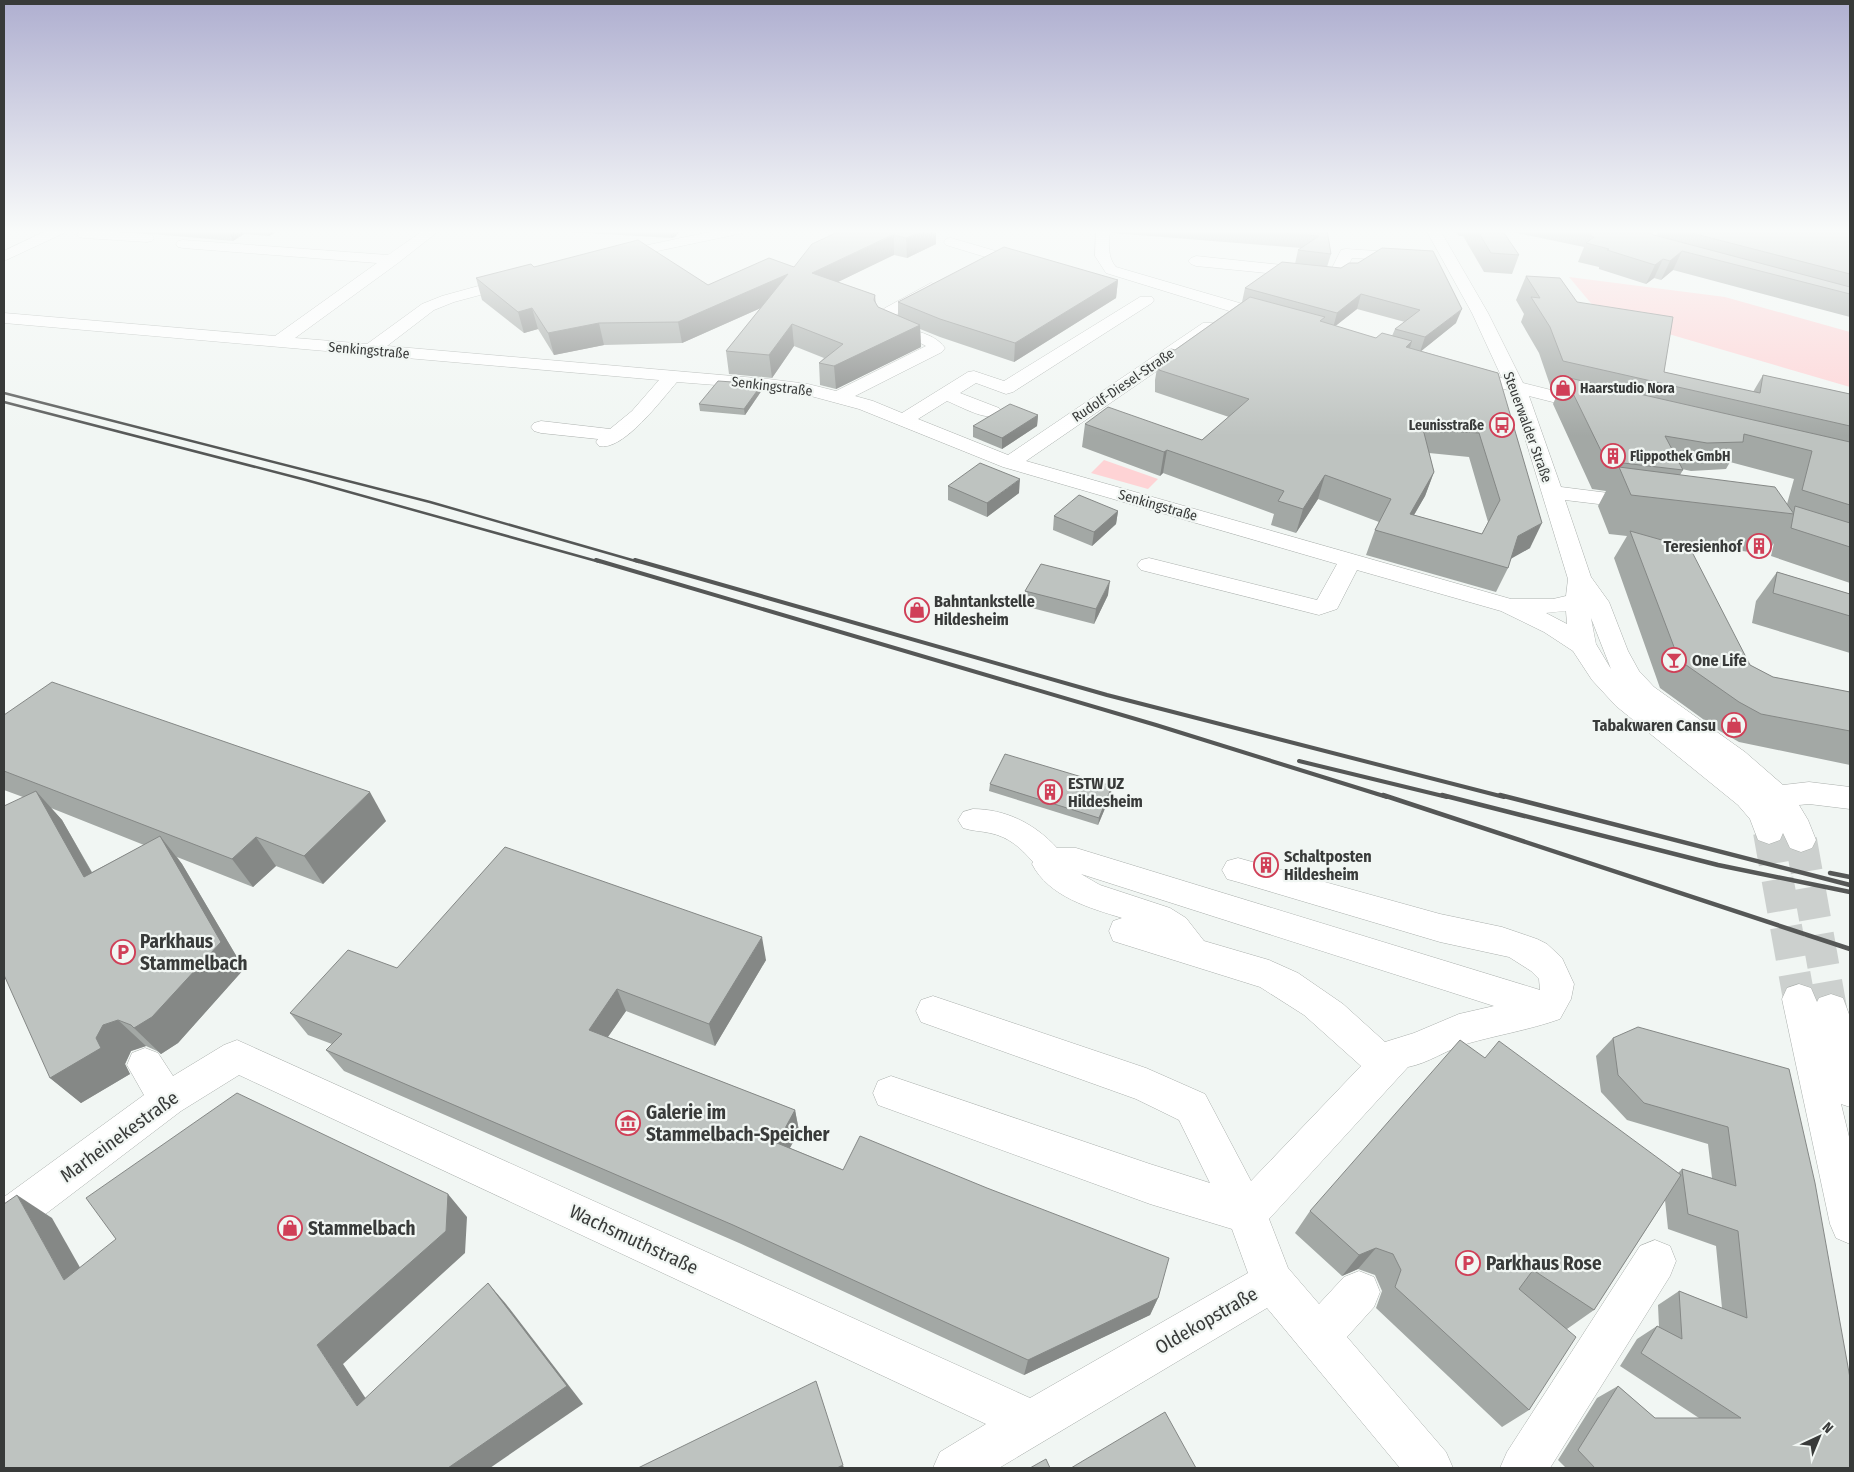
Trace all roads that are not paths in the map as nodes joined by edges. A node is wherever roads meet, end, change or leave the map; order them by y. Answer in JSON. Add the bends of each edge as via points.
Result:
{"nodes":[{"id":1,"x":339,"y":299,"type":"edge"},
{"id":2,"x":449,"y":299,"type":"edge"},
{"id":3,"x":912,"y":299,"type":"edge"},
{"id":4,"x":1136,"y":299,"type":"edge"},
{"id":5,"x":1139,"y":299,"type":"edge"},
{"id":6,"x":1205,"y":299,"type":"edge"},
{"id":7,"x":1472,"y":299,"type":"edge"},
{"id":8,"x":1163,"y":306,"type":"dead end"},
{"id":9,"x":1237,"y":308,"type":"junction"},
{"id":10,"x":1199,"y":317,"type":"dead end"},
{"id":11,"x":4,"y":318,"type":"edge"},
{"id":12,"x":1216,"y":322,"type":"junction"},
{"id":13,"x":1284,"y":322,"type":"edge"},
{"id":14,"x":278,"y":342,"type":"junction"},
{"id":15,"x":370,"y":350,"type":"junction"},
{"id":16,"x":1446,"y":368,"type":"edge"},
{"id":17,"x":672,"y":376,"type":"junction"},
{"id":18,"x":1516,"y":387,"type":"junction"},
{"id":19,"x":946,"y":394,"type":"junction"},
{"id":20,"x":839,"y":397,"type":"junction"},
{"id":21,"x":1610,"y":410,"type":"edge"},
{"id":22,"x":992,"y":412,"type":"edge"},
{"id":23,"x":904,"y":420,"type":"junction"},
{"id":24,"x":541,"y":427,"type":"dead end"},
{"id":25,"x":1010,"y":462,"type":"junction"},
{"id":26,"x":1552,"y":492,"type":"junction"},
{"id":27,"x":1659,"y":506,"type":"edge"},
{"id":28,"x":1350,"y":560,"type":"junction"},
{"id":29,"x":1149,"y":565,"type":"dead end"},
{"id":30,"x":1578,"y":590,"type":"junction"},
{"id":31,"x":1510,"y":606,"type":"junction"},
{"id":32,"x":1583,"y":646,"type":"junction"},
{"id":33,"x":1764,"y":798,"type":"junction"},
{"id":34,"x":1850,"y":798,"type":"edge"},
{"id":35,"x":973,"y":820,"type":"dead end"},
{"id":36,"x":1769,"y":832,"type":"tunnel mouth"},
{"id":37,"x":1801,"y":840,"type":"tunnel mouth"},
{"id":38,"x":1049,"y":860,"type":"junction"},
{"id":39,"x":1238,"y":870,"type":"dead end"},
{"id":40,"x":1125,"y":931,"type":"dead end"},
{"id":41,"x":1193,"y":952,"type":"junction"},
{"id":42,"x":1548,"y":1008,"type":"junction"},
{"id":43,"x":933,"y":1011,"type":"dead end"},
{"id":44,"x":237,"y":1057,"type":"joint"},
{"id":45,"x":145,"y":1065,"type":"dead end"},
{"id":46,"x":1384,"y":1066,"type":"junction"},
{"id":47,"x":1850,"y":1087,"type":"edge"},
{"id":48,"x":891,"y":1092,"type":"dead end"},
{"id":49,"x":168,"y":1099,"type":"junction"},
{"id":50,"x":1247,"y":1214,"type":"junction"},
{"id":51,"x":4,"y":1220,"type":"edge"},
{"id":52,"x":1850,"y":1224,"type":"edge"},
{"id":53,"x":1655,"y":1261,"type":"dead end"},
{"id":54,"x":1272,"y":1282,"type":"junction"},
{"id":55,"x":1359,"y":1292,"type":"dead end"},
{"id":56,"x":1319,"y":1336,"type":"junction"},
{"id":57,"x":1032,"y":1422,"type":"junction"},
{"id":58,"x":956,"y":1468,"type":"edge"},
{"id":59,"x":1430,"y":1468,"type":"edge"},
{"id":60,"x":1523,"y":1468,"type":"edge"}],
"edges":[{"from":1,"to":14,"type":"street"},
{"from":2,"to":15,"type":"street","via":[[428,307]]},
{"from":3,"to":20,"type":"street","via":[[891,311],[884,320],[936,348]]},
{"from":4,"to":19,"type":"street","via":[[1006,388],[974,376]]},
{"from":5,"to":8,"type":"street"},
{"from":6,"to":9,"type":"street"},
{"from":7,"to":18,"type":"street","name":"Steuerwalder Straße"},
{"from":9,"to":12,"type":"street","name":"Rudolf-Diesel-Straße"},
{"from":9,"to":13,"type":"street"},
{"from":10,"to":12,"type":"street"},
{"from":11,"to":14,"type":"street","name":"Senkingstraße"},
{"from":12,"to":25,"type":"street","name":"Rudolf-Diesel-Straße"},
{"from":14,"to":15,"type":"street","name":"Senkingstraße"},
{"from":15,"to":17,"type":"street","name":"Senkingstraße"},
{"from":16,"to":18,"type":"street"},
{"from":17,"to":20,"type":"street","name":"Senkingstraße","via":[[768,384]]},
{"from":17,"to":24,"type":"street","via":[[639,415],[611,438]]},
{"from":18,"to":21,"type":"street"},
{"from":18,"to":26,"type":"street","name":"Steuerwalder Straße"},
{"from":19,"to":22,"type":"street"},
{"from":19,"to":23,"type":"street"},
{"from":20,"to":23,"type":"street","name":"Senkingstraße"},
{"from":23,"to":25,"type":"street","name":"Senkingstraße"},
{"from":25,"to":28,"type":"street","name":"Senkingstraße"},
{"from":26,"to":27,"type":"street"},
{"from":26,"to":30,"type":"street","name":"Steuerwalder Straße"},
{"from":28,"to":29,"type":"street","via":[[1328,604],[1319,608]]},
{"from":28,"to":31,"type":"street","name":"Senkingstraße"},
{"from":30,"to":31,"type":"street","name":"Senkingstraße","via":[[1554,606]]},
{"from":30,"to":32,"type":"street","name":"Steuerwalder Straße"},
{"from":30,"to":33,"type":"street","name":"Steuerwalder Straße","via":[[1596,599],[1625,674],[1644,693],[1724,752]]},
{"from":31,"to":32,"type":"street","name":"Senkingstraße","via":[[1553,626]]},
{"from":32,"to":33,"type":"street","name":"Steuerwalder Straße","via":[[1609,684],[1625,700]]},
{"from":33,"to":34,"type":"street","via":[[1809,793]]},
{"from":33,"to":36,"type":"street","via":[[1763,814]]},
{"from":33,"to":37,"type":"street","via":[[1790,814]]},
{"from":35,"to":38,"type":"street","via":[[982,819],[1023,834]]},
{"from":38,"to":41,"type":"street","via":[[1047,864],[1058,874],[1090,895],[1168,922]]},
{"from":38,"to":42,"type":"street","via":[[1076,860]]},
{"from":39,"to":42,"type":"street","via":[[1526,950],[1551,968],[1558,982],[1556,996]]},
{"from":40,"to":41,"type":"street"},
{"from":41,"to":46,"type":"street","via":[[1268,975],[1296,989],[1328,1012]]},
{"from":42,"to":46,"type":"street","via":[[1526,1017],[1459,1030],[1418,1049],[1398,1054]]},
{"from":43,"to":50,"type":"street","via":[[1146,1085],[1192,1107]]},
{"from":44,"to":49,"type":"street","name":"Marheinekestraße"},
{"from":44,"to":57,"type":"street","name":"Wachsmuthstraße"},
{"from":45,"to":49,"type":"street"},
{"from":46,"to":50,"type":"street"},
{"from":47,"to":52,"type":"street","via":[[1815,1004]]},
{"from":48,"to":50,"type":"street","via":[[1150,1184]]},
{"from":49,"to":51,"type":"street","name":"Marheinekestraße"},
{"from":50,"to":54,"type":"street"},
{"from":53,"to":60,"type":"street"},
{"from":54,"to":56,"type":"street","name":"Oldekopstraße"},
{"from":54,"to":57,"type":"street","name":"Oldekopstraße"},
{"from":55,"to":56,"type":"street"},
{"from":56,"to":59,"type":"street","name":"Oldekopstraße"},
{"from":57,"to":58,"type":"street","name":"Oldekopstraße"}]}
